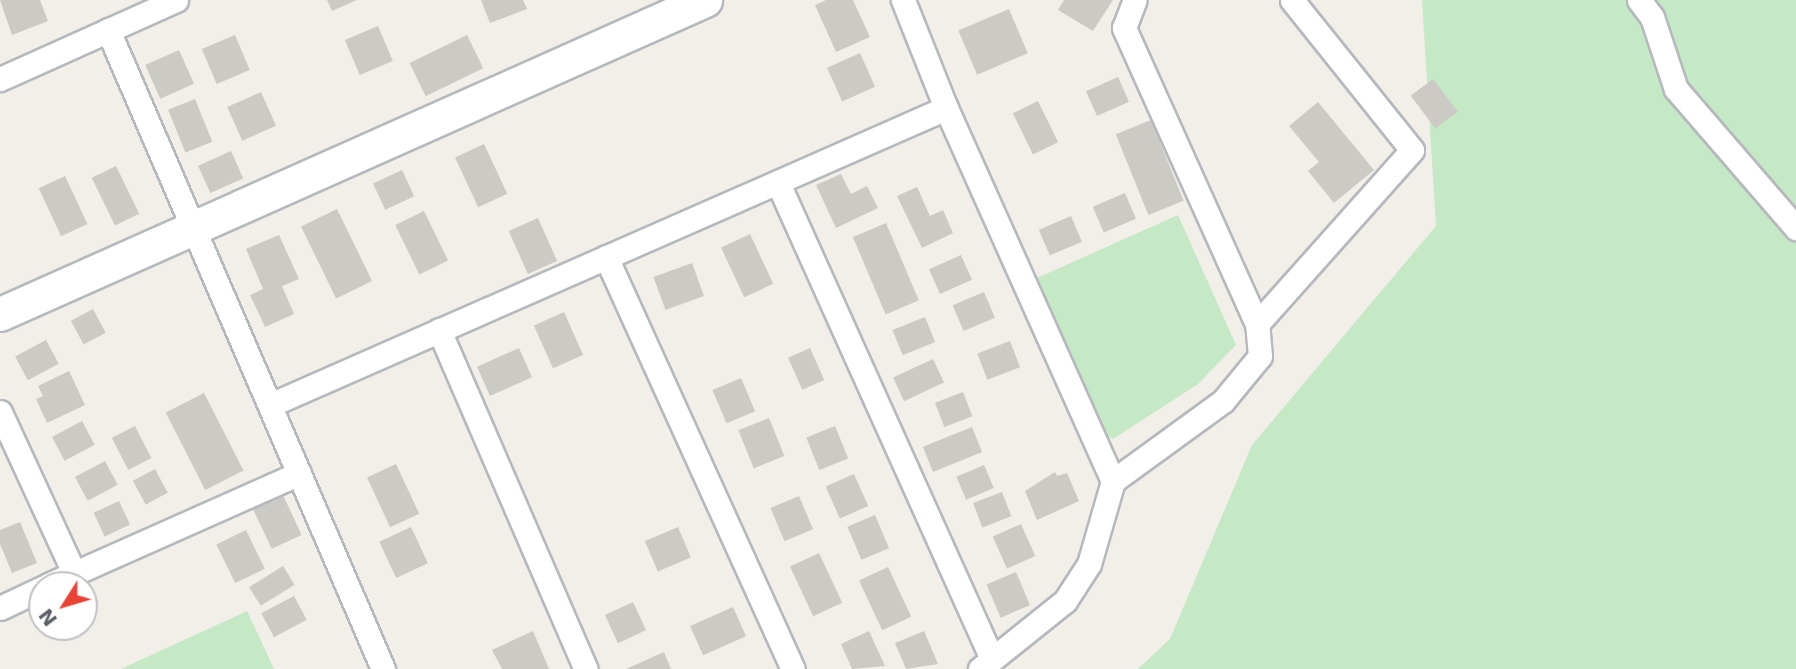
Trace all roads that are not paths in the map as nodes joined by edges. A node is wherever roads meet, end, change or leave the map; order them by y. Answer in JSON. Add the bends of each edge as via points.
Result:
{"nodes":[{"id":1,"x":176,"y":0,"type":"edge"},
{"id":2,"x":705,"y":0,"type":"edge"},
{"id":3,"x":903,"y":0,"type":"edge"},
{"id":4,"x":1135,"y":0,"type":"edge"},
{"id":5,"x":1292,"y":0,"type":"edge"},
{"id":6,"x":1639,"y":0,"type":"edge"},
{"id":7,"x":108,"y":30,"type":"junction"},
{"id":8,"x":0,"y":79,"type":"edge"},
{"id":9,"x":946,"y":108,"type":"junction"},
{"id":10,"x":778,"y":183,"type":"junction"},
{"id":11,"x":1796,"y":228,"type":"edge"},
{"id":12,"x":192,"y":229,"type":"junction"},
{"id":13,"x":606,"y":257,"type":"junction"},
{"id":14,"x":0,"y":314,"type":"edge"},
{"id":15,"x":1257,"y":324,"type":"junction"},
{"id":16,"x":439,"y":330,"type":"junction"},
{"id":17,"x":270,"y":405,"type":"junction"},
{"id":18,"x":0,"y":412,"type":"edge"},
{"id":19,"x":299,"y":473,"type":"junction"},
{"id":20,"x":1112,"y":481,"type":"junction"},
{"id":21,"x":73,"y":571,"type":"edge"},
{"id":22,"x":78,"y":571,"type":"edge"},
{"id":23,"x":28,"y":595,"type":"edge"},
{"id":24,"x":0,"y":608,"type":"edge"},
{"id":25,"x":986,"y":664,"type":"edge"},
{"id":26,"x":383,"y":669,"type":"edge"},
{"id":27,"x":586,"y":669,"type":"edge"},
{"id":28,"x":793,"y":669,"type":"edge"}],
"edges":[{"from":1,"to":7,"type":"street"},
{"from":2,"to":12,"type":"street"},
{"from":3,"to":9,"type":"street"},
{"from":4,"to":15,"type":"street","via":[[1124,28]]},
{"from":5,"to":15,"type":"street","via":[[1412,150]]},
{"from":6,"to":11,"type":"street","via":[[1652,17],[1676,89]]},
{"from":7,"to":8,"type":"street"},
{"from":7,"to":12,"type":"street"},
{"from":9,"to":10,"type":"street"},
{"from":9,"to":20,"type":"street"},
{"from":10,"to":13,"type":"street"},
{"from":10,"to":25,"type":"street"},
{"from":12,"to":14,"type":"street"},
{"from":12,"to":17,"type":"street"},
{"from":13,"to":16,"type":"street"},
{"from":13,"to":28,"type":"street"},
{"from":15,"to":20,"type":"street","via":[[1260,356],[1223,401]]},
{"from":16,"to":17,"type":"street"},
{"from":16,"to":27,"type":"street"},
{"from":17,"to":19,"type":"street"},
{"from":18,"to":21,"type":"street"},
{"from":19,"to":22,"type":"street"},
{"from":19,"to":26,"type":"street"},
{"from":20,"to":25,"type":"street","via":[[1089,564],[1065,601]]},
{"from":23,"to":24,"type":"street"}]}
